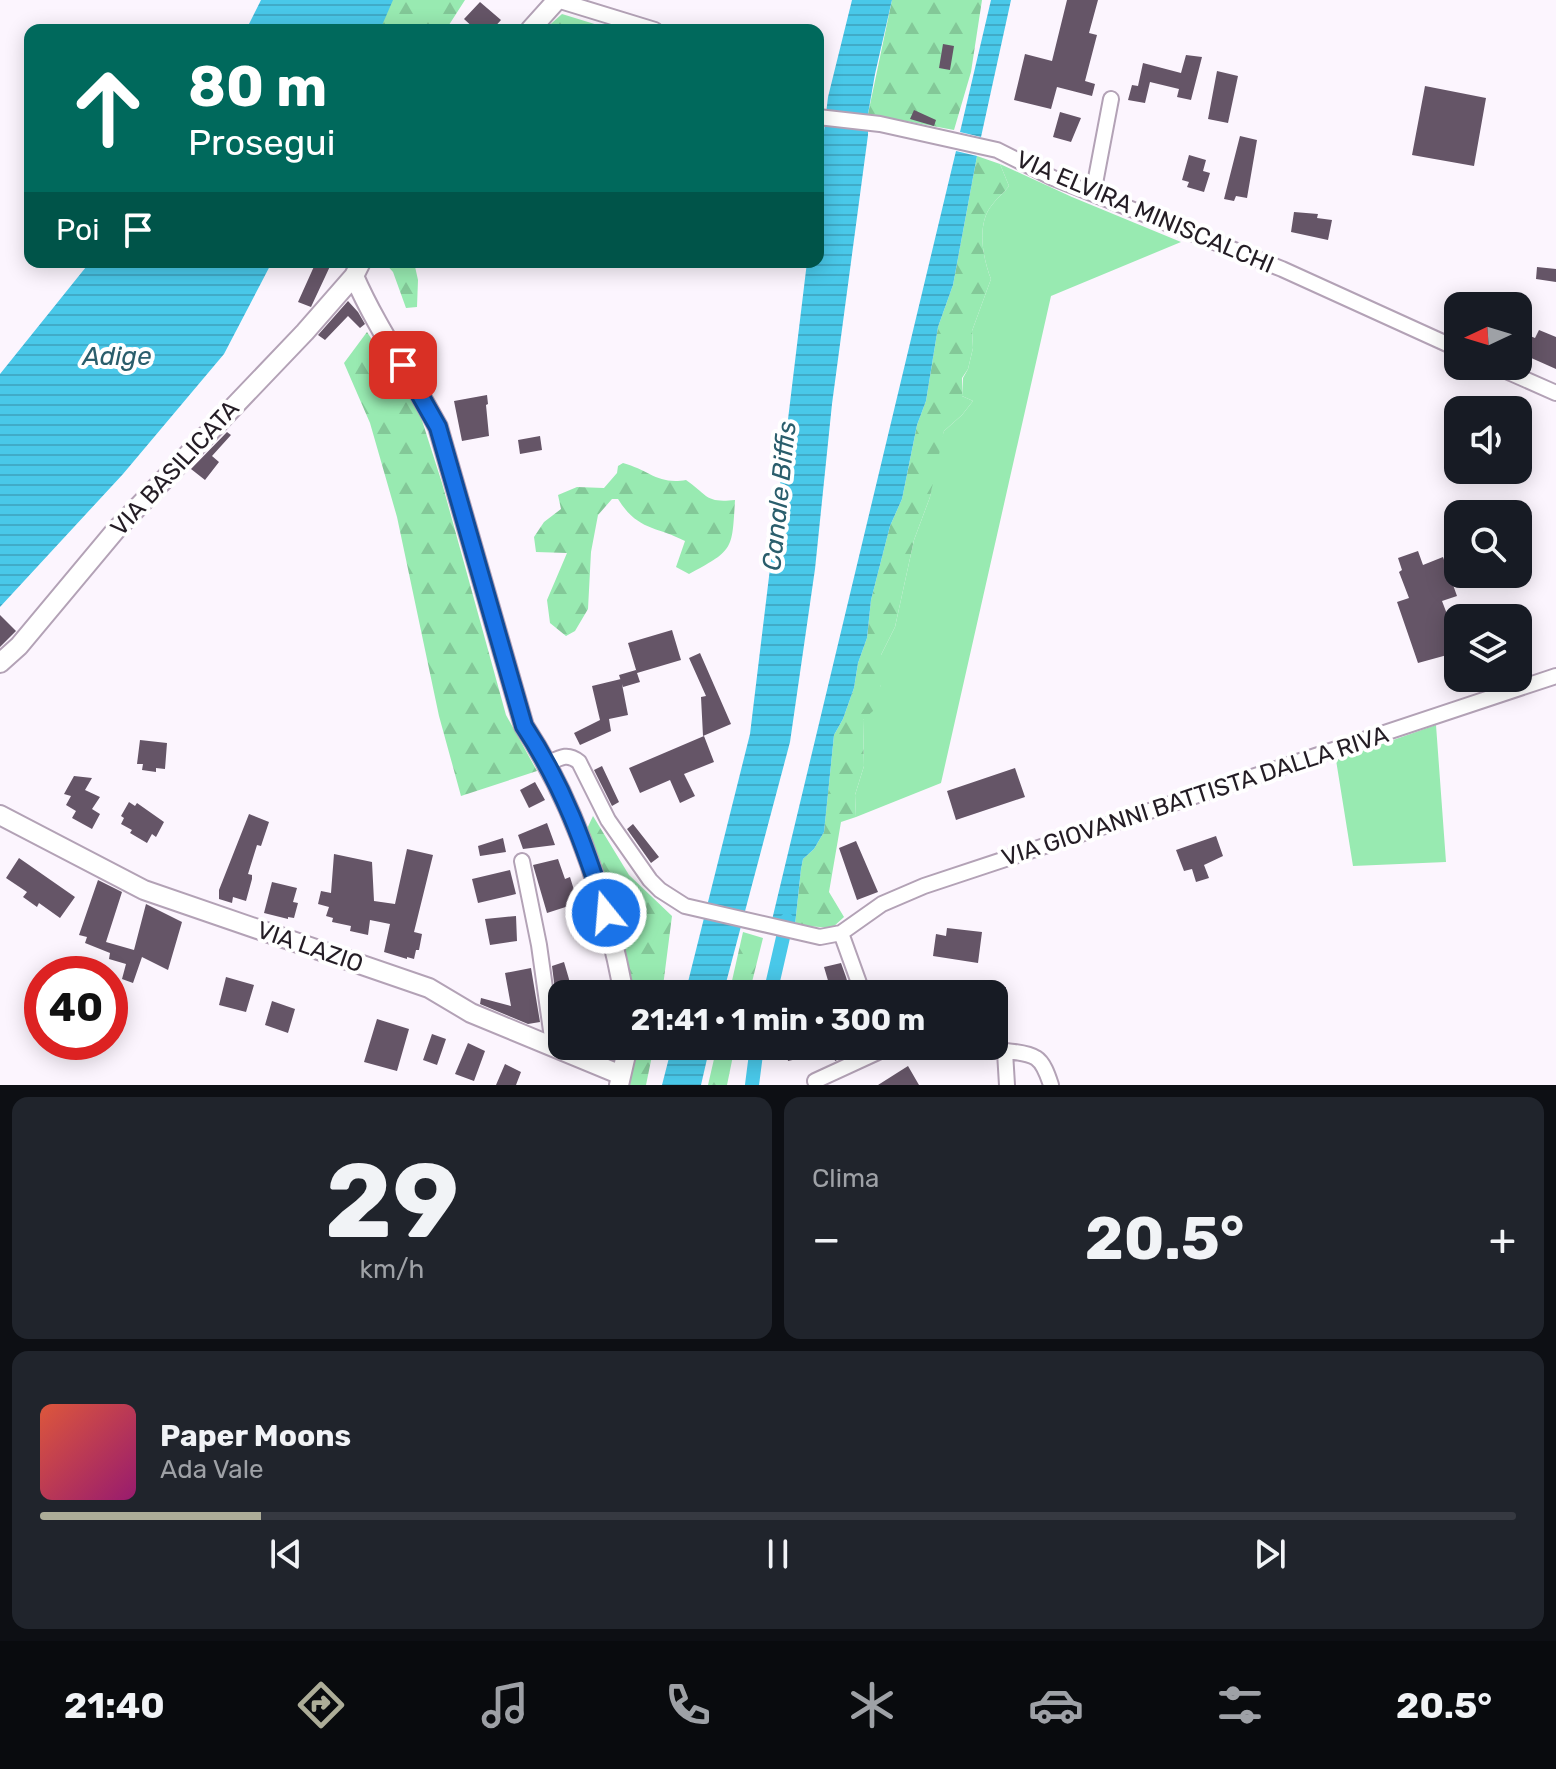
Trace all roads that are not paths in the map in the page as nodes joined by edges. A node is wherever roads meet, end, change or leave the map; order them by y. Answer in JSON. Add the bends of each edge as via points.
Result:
{"nodes":[{"id":1,"x":557,"y":0,"type":"edge"},
{"id":2,"x":535,"y":24,"type":"edge"},
{"id":3,"x":635,"y":24,"type":"edge"},
{"id":4,"x":1111,"y":99,"type":"dead end"},
{"id":5,"x":824,"y":118,"type":"edge"},
{"id":6,"x":1093,"y":194,"type":"junction"},
{"id":7,"x":357,"y":269,"type":"edge"},
{"id":8,"x":1444,"y":343,"type":"edge"},
{"id":9,"x":1527,"y":380,"type":"edge"},
{"id":10,"x":1556,"y":393,"type":"edge"},
{"id":11,"x":0,"y":663,"type":"edge"},
{"id":12,"x":1556,"y":676,"type":"edge"},
{"id":13,"x":549,"y":763,"type":"junction"},
{"id":14,"x":0,"y":815,"type":"edge"},
{"id":15,"x":522,"y":861,"type":"dead end"},
{"id":16,"x":841,"y":933,"type":"junction"},
{"id":17,"x":621,"y":980,"type":"edge"},
{"id":18,"x":858,"y":980,"type":"edge"},
{"id":19,"x":548,"y":1009,"type":"edge"},
{"id":20,"x":548,"y":1043,"type":"edge"},
{"id":21,"x":1008,"y":1053,"type":"edge"},
{"id":22,"x":582,"y":1060,"type":"edge"},
{"id":23,"x":625,"y":1060,"type":"edge"},
{"id":24,"x":861,"y":1060,"type":"edge"},
{"id":25,"x":1005,"y":1060,"type":"edge"},
{"id":26,"x":620,"y":1080,"type":"edge"},
{"id":27,"x":815,"y":1081,"type":"dead end"},
{"id":28,"x":1007,"y":1085,"type":"edge"},
{"id":29,"x":1051,"y":1085,"type":"edge"}],
"edges":[{"from":1,"to":2,"type":"street"},
{"from":1,"to":3,"type":"street"},
{"from":4,"to":6,"type":"street"},
{"from":5,"to":6,"type":"street","name":"VIA ELVIRA MINISCALCHI","via":[[880,124],[997,150]]},
{"from":6,"to":8,"type":"street","name":"VIA ELVIRA MINISCALCHI","via":[[1282,269]]},
{"from":7,"to":11,"type":"street","name":"VIA BASILICATA"},
{"from":7,"to":13,"type":"street","via":[[375,320],[438,427],[524,726]]},
{"from":9,"to":10,"type":"street"},
{"from":12,"to":16,"type":"street","name":"VIA GIOVANNI BATTISTA DALLA RIVA","via":[[924,886],[882,904]]},
{"from":13,"to":16,"type":"street","via":[[564,756],[579,762],[608,820],[650,880],[670,898],[797,933]]},
{"from":13,"to":17,"type":"street","via":[[583,839]]},
{"from":14,"to":20,"type":"street","name":"VIA LAZIO","via":[[144,890],[429,988],[471,1013]]},
{"from":15,"to":19,"type":"street"},
{"from":16,"to":18,"type":"street"},
{"from":21,"to":29,"type":"street","via":[[1036,1058]]},
{"from":22,"to":26,"type":"street","name":"VIA LAZIO"},
{"from":23,"to":26,"type":"street"},
{"from":24,"to":27,"type":"street"},
{"from":25,"to":28,"type":"street"}]}
